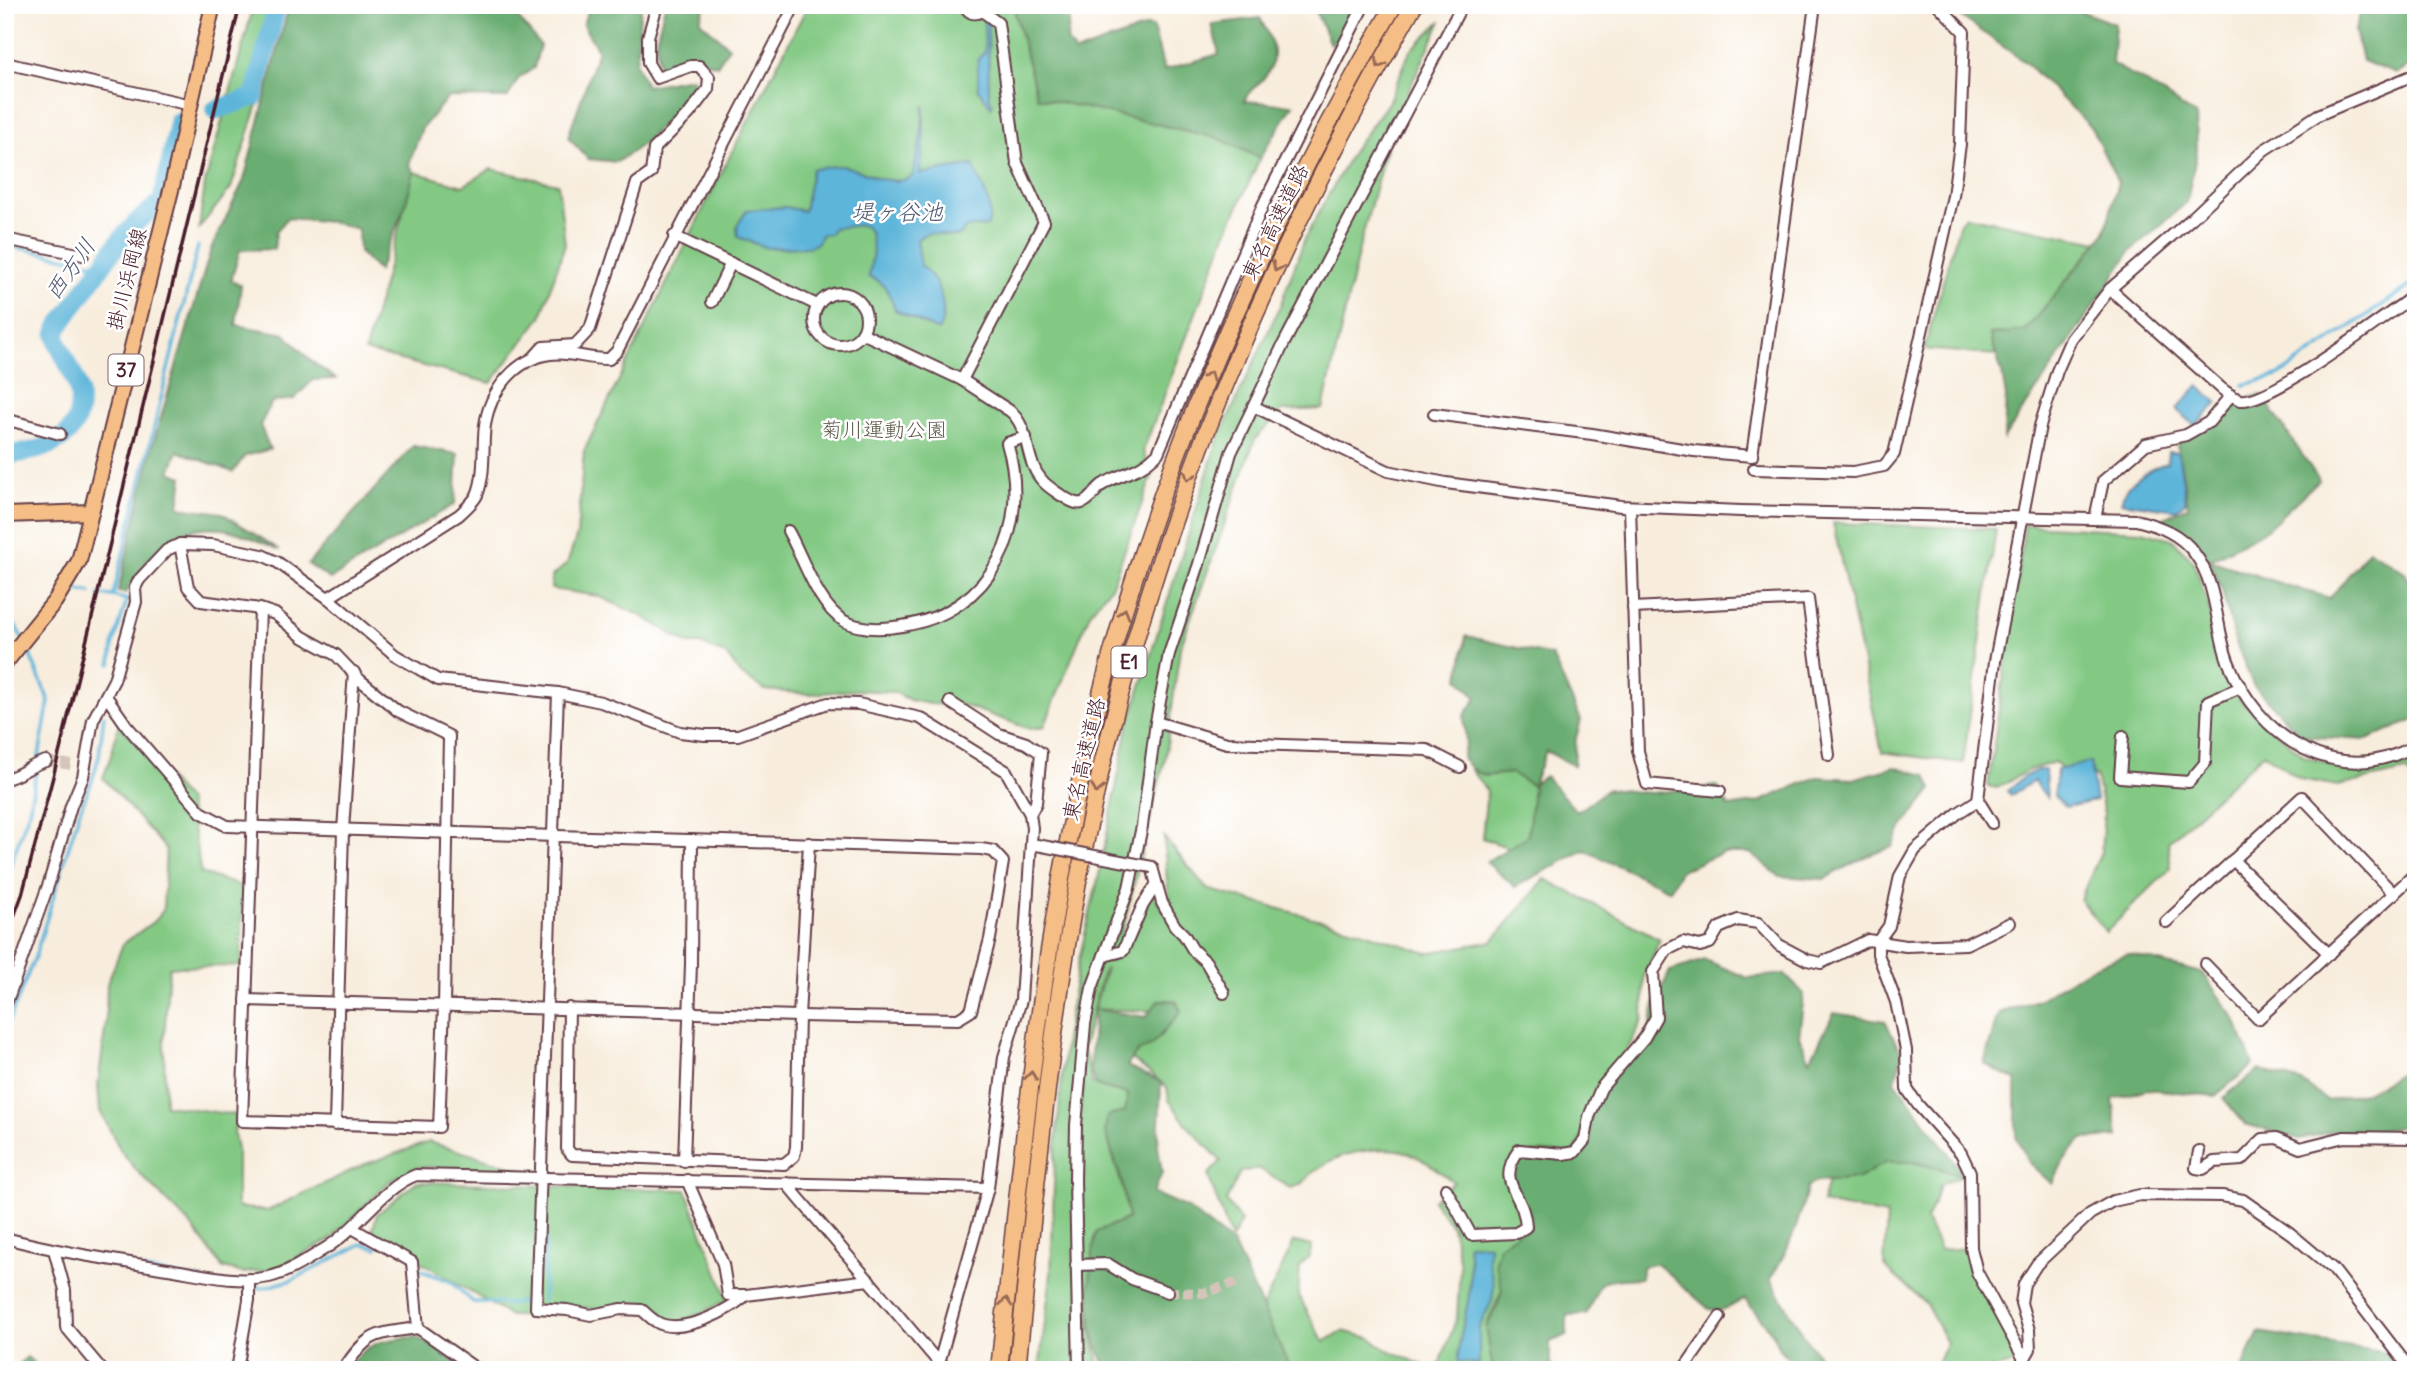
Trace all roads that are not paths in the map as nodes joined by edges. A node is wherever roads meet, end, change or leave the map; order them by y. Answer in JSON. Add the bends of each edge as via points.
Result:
{"nodes":[{"id":1,"x":213,"y":5,"type":"edge"},
{"id":2,"x":657,"y":5,"type":"edge"},
{"id":3,"x":795,"y":5,"type":"edge"},
{"id":4,"x":965,"y":5,"type":"edge"},
{"id":5,"x":1364,"y":5,"type":"edge"},
{"id":6,"x":1394,"y":5,"type":"edge"},
{"id":7,"x":1415,"y":5,"type":"edge"},
{"id":8,"x":1462,"y":5,"type":"edge"},
{"id":9,"x":1815,"y":5,"type":"edge"},
{"id":10,"x":1938,"y":5,"type":"edge"},
{"id":11,"x":983,"y":8,"type":"edge"},
{"id":12,"x":5,"y":63,"type":"edge"},
{"id":13,"x":2416,"y":74,"type":"edge"},
{"id":14,"x":191,"y":105,"type":"junction"},
{"id":15,"x":674,"y":236,"type":"junction"},
{"id":16,"x":5,"y":239,"type":"edge"},
{"id":17,"x":83,"y":255,"type":"dead end"},
{"id":18,"x":731,"y":263,"type":"junction"},
{"id":19,"x":2110,"y":289,"type":"junction"},
{"id":20,"x":2416,"y":294,"type":"edge"},
{"id":21,"x":712,"y":302,"type":"dead end"},
{"id":22,"x":817,"y":305,"type":"junction"},
{"id":23,"x":862,"y":333,"type":"junction"},
{"id":24,"x":534,"y":358,"type":"junction"},
{"id":25,"x":962,"y":380,"type":"junction"},
{"id":26,"x":2231,"y":395,"type":"junction"},
{"id":27,"x":1252,"y":406,"type":"junction"},
{"id":28,"x":1434,"y":414,"type":"dead end"},
{"id":29,"x":5,"y":419,"type":"edge"},
{"id":30,"x":60,"y":434,"type":"dead end"},
{"id":31,"x":1026,"y":437,"type":"junction"},
{"id":32,"x":1754,"y":469,"type":"dead end"},
{"id":33,"x":1630,"y":507,"type":"junction"},
{"id":34,"x":91,"y":512,"type":"junction"},
{"id":35,"x":12,"y":515,"type":"edge"},
{"id":36,"x":2021,"y":517,"type":"junction"},
{"id":37,"x":2095,"y":519,"type":"junction"},
{"id":38,"x":789,"y":531,"type":"dead end"},
{"id":39,"x":180,"y":544,"type":"junction"},
{"id":40,"x":328,"y":598,"type":"junction"},
{"id":41,"x":1633,"y":608,"type":"junction"},
{"id":42,"x":260,"y":609,"type":"junction"},
{"id":43,"x":5,"y":663,"type":"edge"},
{"id":44,"x":354,"y":672,"type":"junction"},
{"id":45,"x":2241,"y":687,"type":"junction"},
{"id":46,"x":558,"y":693,"type":"junction"},
{"id":47,"x":106,"y":696,"type":"junction"},
{"id":48,"x":950,"y":702,"type":"dead end"},
{"id":49,"x":1156,"y":722,"type":"junction"},
{"id":50,"x":2123,"y":736,"type":"dead end"},
{"id":51,"x":2416,"y":744,"type":"edge"},
{"id":52,"x":1829,"y":755,"type":"dead end"},
{"id":53,"x":46,"y":761,"type":"tunnel mouth"},
{"id":54,"x":72,"y":765,"type":"tunnel mouth"},
{"id":55,"x":1460,"y":767,"type":"dead end"},
{"id":56,"x":83,"y":777,"type":"junction"},
{"id":57,"x":5,"y":779,"type":"edge"},
{"id":58,"x":1720,"y":791,"type":"dead end"},
{"id":59,"x":1978,"y":800,"type":"junction"},
{"id":60,"x":1030,"y":814,"type":"junction"},
{"id":61,"x":1992,"y":823,"type":"dead end"},
{"id":62,"x":251,"y":827,"type":"junction"},
{"id":63,"x":342,"y":830,"type":"junction"},
{"id":64,"x":447,"y":834,"type":"junction"},
{"id":65,"x":553,"y":837,"type":"junction"},
{"id":66,"x":692,"y":840,"type":"junction"},
{"id":67,"x":809,"y":843,"type":"junction"},
{"id":68,"x":1035,"y":844,"type":"junction"},
{"id":69,"x":2233,"y":860,"type":"junction"},
{"id":70,"x":2416,"y":873,"type":"edge"},
{"id":71,"x":1156,"y":885,"type":"junction"},
{"id":72,"x":2394,"y":894,"type":"junction"},
{"id":73,"x":2166,"y":922,"type":"dead end"},
{"id":74,"x":2010,"y":923,"type":"dead end"},
{"id":75,"x":1878,"y":942,"type":"junction"},
{"id":76,"x":2329,"y":954,"type":"junction"},
{"id":77,"x":1104,"y":956,"type":"junction"},
{"id":78,"x":2205,"y":964,"type":"dead end"},
{"id":79,"x":1224,"y":993,"type":"dead end"},
{"id":80,"x":246,"y":1000,"type":"junction"},
{"id":81,"x":340,"y":1003,"type":"junction"},
{"id":82,"x":444,"y":1006,"type":"junction"},
{"id":83,"x":5,"y":1007,"type":"edge"},
{"id":84,"x":569,"y":1008,"type":"junction"},
{"id":85,"x":547,"y":1009,"type":"junction"},
{"id":86,"x":688,"y":1013,"type":"junction"},
{"id":87,"x":799,"y":1016,"type":"junction"},
{"id":88,"x":335,"y":1125,"type":"junction"},
{"id":89,"x":2416,"y":1138,"type":"edge"},
{"id":90,"x":2199,"y":1151,"type":"dead end"},
{"id":91,"x":684,"y":1161,"type":"junction"},
{"id":92,"x":542,"y":1176,"type":"junction"},
{"id":93,"x":687,"y":1180,"type":"junction"},
{"id":94,"x":786,"y":1184,"type":"junction"},
{"id":95,"x":988,"y":1188,"type":"junction"},
{"id":96,"x":1446,"y":1189,"type":"dead end"},
{"id":97,"x":352,"y":1228,"type":"junction"},
{"id":98,"x":5,"y":1238,"type":"edge"},
{"id":99,"x":55,"y":1254,"type":"junction"},
{"id":100,"x":1076,"y":1265,"type":"junction"},
{"id":101,"x":249,"y":1280,"type":"junction"},
{"id":102,"x":869,"y":1280,"type":"junction"},
{"id":103,"x":1168,"y":1292,"type":"tunnel mouth"},
{"id":104,"x":746,"y":1295,"type":"junction"},
{"id":105,"x":1720,"y":1317,"type":"dead end"},
{"id":106,"x":418,"y":1328,"type":"junction"},
{"id":107,"x":939,"y":1363,"type":"junction"},
{"id":108,"x":2021,"y":1364,"type":"edge"},
{"id":109,"x":1079,"y":1367,"type":"edge"},
{"id":110,"x":102,"y":1370,"type":"edge"},
{"id":111,"x":237,"y":1370,"type":"edge"},
{"id":112,"x":343,"y":1370,"type":"edge"},
{"id":113,"x":478,"y":1370,"type":"edge"},
{"id":114,"x":951,"y":1370,"type":"edge"},
{"id":115,"x":999,"y":1370,"type":"edge"},
{"id":116,"x":1017,"y":1370,"type":"edge"},
{"id":117,"x":1090,"y":1370,"type":"edge"},
{"id":118,"x":1683,"y":1370,"type":"edge"},
{"id":119,"x":2411,"y":1370,"type":"edge"}],
"edges":[{"from":1,"to":14,"type":"main road","name":"掛川浜岡線","number":"37"},
{"from":2,"to":24,"type":"street","via":[[648,37],[648,63],[657,78],[699,66],[709,77],[708,89],[654,149],[651,173],[637,183],[590,329],[575,345],[543,347]]},
{"from":3,"to":15,"type":"street"},
{"from":4,"to":11,"type":"street","via":[[977,14]]},
{"from":5,"to":31,"type":"street","via":[[1263,205],[1158,453],[1145,467],[1101,486],[1078,504],[1040,478]]},
{"from":115,"to":6,"type":"highway","name":"東名高速道路","number":"E1","one_way":true,"via":[[1034,1045],[1052,932],[1094,720],[1120,627],[1154,520],[1236,311],[1301,175]]},
{"from":7,"to":116,"type":"highway","name":"東名高速道路","number":"E1","one_way":true,"via":[[1317,183],[1252,318],[1170,527],[1141,620],[1112,723],[1069,935],[1052,1047]]},
{"from":8,"to":27,"type":"street"},
{"from":9,"to":28,"type":"street","via":[[1752,456],[1694,452]]},
{"from":10,"to":32,"type":"street","via":[[1964,32],[1960,144],[1953,196],[1894,454],[1884,466],[1853,472]]},
{"from":11,"to":25,"type":"street","via":[[998,23],[1017,163],[1044,222]]},
{"from":12,"to":14,"type":"street"},
{"from":13,"to":19,"type":"street","via":[[2318,115],[2264,150]]},
{"from":14,"to":34,"type":"main road","name":"掛川浜岡線","number":"37"},
{"from":15,"to":18,"type":"street"},
{"from":15,"to":24,"type":"street","via":[[609,359],[563,353]]},
{"from":16,"to":17,"type":"street"},
{"from":18,"to":21,"type":"street"},
{"from":18,"to":22,"type":"street"},
{"from":19,"to":26,"type":"street"},
{"from":19,"to":36,"type":"street","via":[[2071,338],[2057,371]]},
{"from":20,"to":26,"type":"street","via":[[2300,376],[2255,399],[2239,400]]},
{"from":22,"to":23,"type":"street","via":[[816,329],[826,341],[842,345]]},
{"from":22,"to":23,"type":"street","via":[[838,292],[854,296],[864,309]]},
{"from":23,"to":25,"type":"street"},
{"from":24,"to":40,"type":"street","via":[[510,374],[490,404],[481,481],[471,504]]},
{"from":25,"to":31,"type":"street","via":[[1016,416]]},
{"from":26,"to":37,"type":"street","via":[[2209,422],[2186,435],[2146,444],[2103,481]]},
{"from":27,"to":33,"type":"street","via":[[1388,471]]},
{"from":27,"to":49,"type":"street","via":[[1231,453],[1169,654]]},
{"from":29,"to":30,"type":"street"},
{"from":31,"to":38,"type":"street","via":[[1007,443],[1014,475],[1013,519],[1000,558],[973,594],[933,619],[882,628],[845,621],[823,600]]},
{"from":33,"to":36,"type":"street"},
{"from":33,"to":41,"type":"street"},
{"from":34,"to":35,"type":"main road"},
{"from":34,"to":43,"type":"main road","name":"掛川浜岡線","number":"37","via":[[79,561],[68,582]]},
{"from":36,"to":37,"type":"street"},
{"from":36,"to":59,"type":"street","via":[[1995,661]]},
{"from":37,"to":45,"type":"street","via":[[2153,524],[2190,548],[2211,588],[2221,641]]},
{"from":39,"to":40,"type":"street","via":[[262,555]]},
{"from":39,"to":42,"type":"street","via":[[188,587],[201,601]]},
{"from":39,"to":47,"type":"street","via":[[167,550],[135,588],[136,602]]},
{"from":40,"to":46,"type":"street","via":[[395,655],[438,680]]},
{"from":41,"to":52,"type":"street","via":[[1808,599]]},
{"from":41,"to":58,"type":"street","via":[[1639,751],[1647,784]]},
{"from":42,"to":44,"type":"street","via":[[336,654]]},
{"from":42,"to":62,"type":"street"},
{"from":44,"to":63,"type":"street"},
{"from":44,"to":64,"type":"street","via":[[398,711],[449,736]]},
{"from":45,"to":50,"type":"street","via":[[2208,701],[2205,763],[2189,782],[2120,776]]},
{"from":45,"to":51,"type":"street","via":[[2285,738],[2309,752],[2349,762],[2375,761]]},
{"from":46,"to":60,"type":"street","via":[[601,702],[680,732],[705,735],[738,736],[828,703],[858,704],[920,718],[1006,771]]},
{"from":46,"to":65,"type":"street"},
{"from":47,"to":56,"type":"street","via":[[93,720]]},
{"from":47,"to":62,"type":"street","via":[[201,812],[227,826]]},
{"from":48,"to":60,"type":"street","via":[[999,734],[1041,753],[1036,803]]},
{"from":49,"to":55,"type":"street","via":[[1227,743],[1427,750]]},
{"from":49,"to":77,"type":"street","via":[[1129,888]]},
{"from":53,"to":57,"type":"street"},
{"from":54,"to":56,"type":"street"},
{"from":56,"to":83,"type":"street"},
{"from":59,"to":61,"type":"street"},
{"from":59,"to":75,"type":"street","via":[[1915,850],[1900,876],[1889,926]]},
{"from":60,"to":68,"type":"street"},
{"from":62,"to":63,"type":"street"},
{"from":62,"to":80,"type":"street"},
{"from":63,"to":64,"type":"street"},
{"from":63,"to":81,"type":"street"},
{"from":64,"to":65,"type":"street"},
{"from":64,"to":82,"type":"street"},
{"from":65,"to":66,"type":"street"},
{"from":65,"to":85,"type":"street"},
{"from":66,"to":67,"type":"street"},
{"from":66,"to":86,"type":"street"},
{"from":67,"to":87,"type":"street"},
{"from":67,"to":87,"type":"street","via":[[981,849],[993,851],[1003,862],[971,1011],[944,1020]]},
{"from":68,"to":71,"type":"street","bridge":true,"via":[[1152,867]]},
{"from":68,"to":95,"type":"street","via":[[1021,1000],[1003,1057]]},
{"from":69,"to":72,"type":"street","via":[[2302,797]]},
{"from":69,"to":73,"type":"street"},
{"from":69,"to":76,"type":"street"},
{"from":70,"to":72,"type":"street"},
{"from":71,"to":77,"type":"street","via":[[1123,951]]},
{"from":71,"to":79,"type":"street","via":[[1175,926],[1206,962]]},
{"from":72,"to":76,"type":"street"},
{"from":74,"to":75,"type":"street","via":[[1966,944]]},
{"from":75,"to":96,"type":"street","via":[[1868,940],[1821,962],[1807,960],[1779,944],[1758,923],[1738,920],[1719,929],[1710,943],[1683,942],[1667,950],[1653,972],[1656,1017],[1601,1088],[1585,1140],[1575,1152],[1563,1154],[1519,1150],[1510,1162],[1508,1175],[1526,1212],[1526,1227],[1516,1233],[1471,1235]]},
{"from":75,"to":108,"type":"street","via":[[1906,1050],[1908,1089],[1961,1153],[1970,1171],[1971,1248]]},
{"from":76,"to":78,"type":"street","via":[[2258,1019]]},
{"from":77,"to":100,"type":"street","via":[[1085,1024],[1076,1125]]},
{"from":80,"to":81,"type":"street"},
{"from":80,"to":88,"type":"street","via":[[242,1121]]},
{"from":81,"to":82,"type":"street"},
{"from":81,"to":88,"type":"street"},
{"from":82,"to":85,"type":"street"},
{"from":82,"to":88,"type":"street","via":[[439,1127]]},
{"from":84,"to":85,"type":"street"},
{"from":84,"to":86,"type":"street"},
{"from":84,"to":91,"type":"street","via":[[567,1149],[572,1155]]},
{"from":85,"to":92,"type":"street"},
{"from":86,"to":87,"type":"street"},
{"from":86,"to":91,"type":"street"},
{"from":87,"to":91,"type":"street","via":[[794,1156],[784,1164]]},
{"from":89,"to":90,"type":"street","via":[[2344,1136],[2300,1148],[2277,1138],[2263,1139],[2242,1160],[2196,1168]]},
{"from":92,"to":93,"type":"street"},
{"from":92,"to":97,"type":"street","via":[[416,1175],[400,1181]]},
{"from":92,"to":104,"type":"street","via":[[536,1308],[591,1315],[642,1310],[655,1322],[679,1327],[732,1308]]},
{"from":93,"to":94,"type":"street"},
{"from":93,"to":104,"type":"street","via":[[723,1264],[728,1295]]},
{"from":94,"to":95,"type":"street"},
{"from":94,"to":102,"type":"street"},
{"from":95,"to":107,"type":"street"},
{"from":97,"to":101,"type":"street","via":[[287,1271]]},
{"from":97,"to":106,"type":"street","via":[[412,1262]]},
{"from":98,"to":99,"type":"street"},
{"from":99,"to":101,"type":"street"},
{"from":99,"to":110,"type":"street","via":[[65,1290],[66,1327]]},
{"from":100,"to":103,"type":"street","via":[[1108,1264]]},
{"from":100,"to":109,"type":"street"},
{"from":101,"to":111,"type":"street"},
{"from":102,"to":104,"type":"street"},
{"from":102,"to":107,"type":"street"},
{"from":105,"to":118,"type":"street"},
{"from":106,"to":112,"type":"street","via":[[374,1335],[358,1347]]},
{"from":106,"to":113,"type":"street"},
{"from":107,"to":114,"type":"street"},
{"from":108,"to":119,"type":"street","via":[[2030,1349],[2021,1303],[2024,1284],[2037,1264],[2090,1214],[2113,1201],[2140,1195],[2222,1196],[2243,1200],[2333,1269]]},
{"from":109,"to":117,"type":"street"}]}
